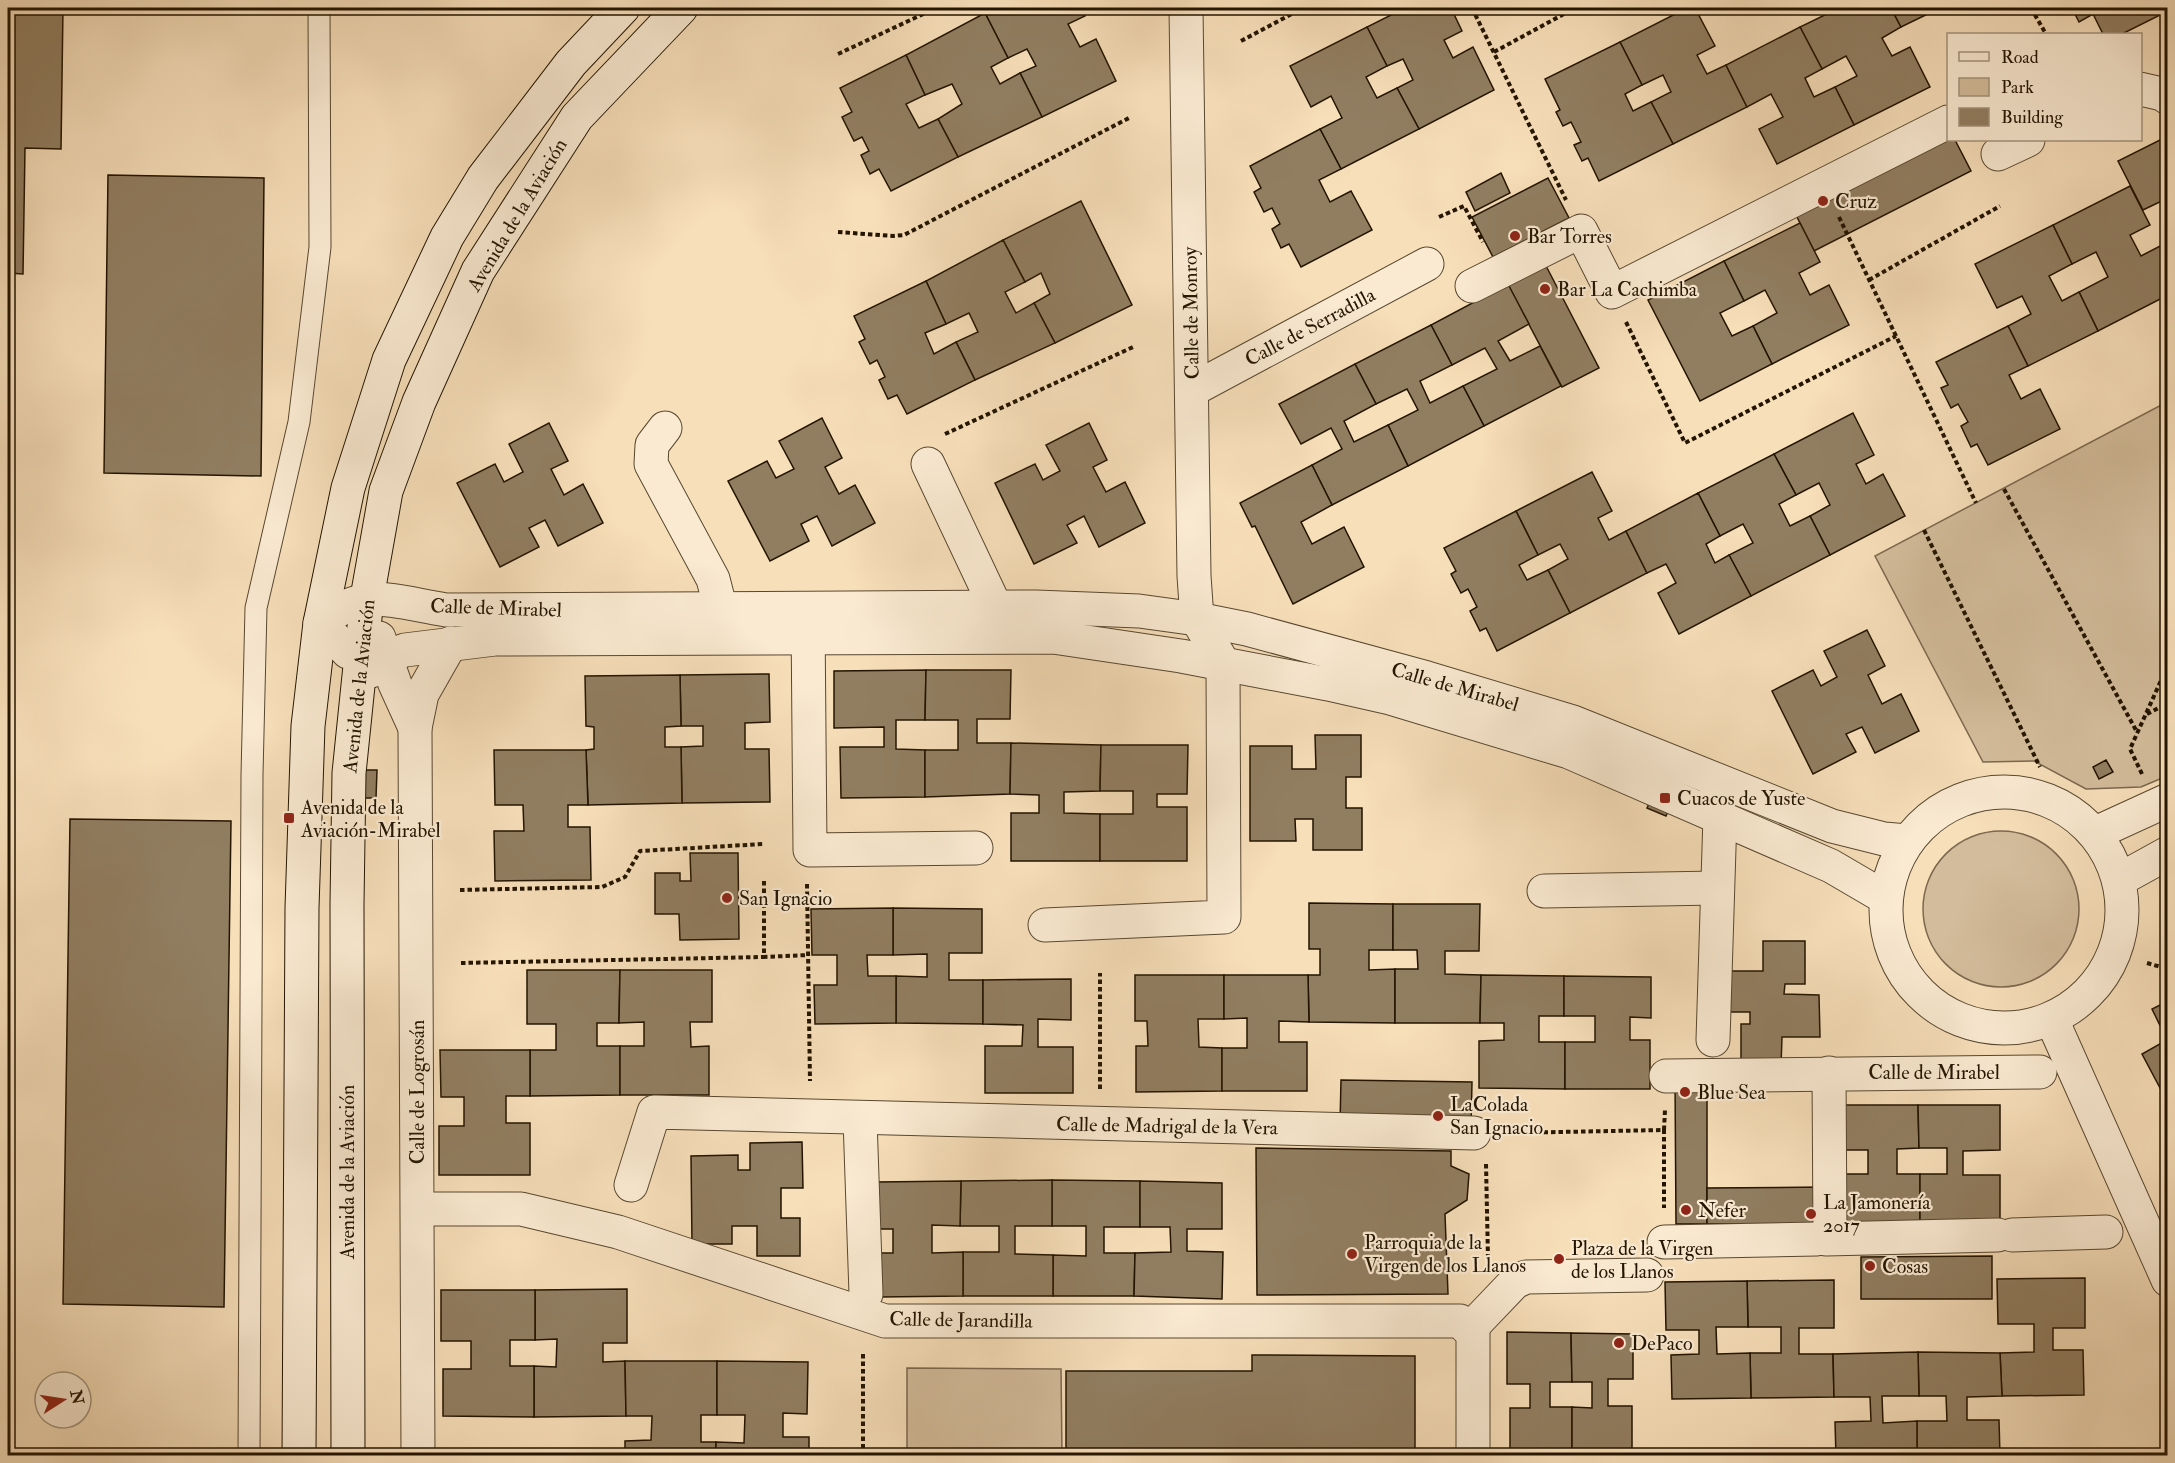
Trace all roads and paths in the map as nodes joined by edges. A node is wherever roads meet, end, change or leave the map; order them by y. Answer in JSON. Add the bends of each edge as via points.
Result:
{"nodes":[{"id":1,"x":319,"y":8,"type":"edge"},
{"id":2,"x":623,"y":8,"type":"edge"},
{"id":3,"x":681,"y":8,"type":"edge"},
{"id":4,"x":936,"y":8,"type":"edge"},
{"id":5,"x":1186,"y":8,"type":"edge"},
{"id":6,"x":1303,"y":8,"type":"edge"},
{"id":7,"x":1472,"y":8,"type":"edge"},
{"id":8,"x":1575,"y":8,"type":"edge"},
{"id":9,"x":2031,"y":8,"type":"edge"},
{"id":10,"x":2045,"y":33,"type":"edge"},
{"id":11,"x":1241,"y":41,"type":"dead end"},
{"id":12,"x":1494,"y":52,"type":"junction"},
{"id":13,"x":838,"y":54,"type":"dead end"},
{"id":14,"x":2142,"y":89,"type":"edge"},
{"id":15,"x":2168,"y":98,"type":"edge"},
{"id":16,"x":1129,"y":118,"type":"dead end"},
{"id":17,"x":1947,"y":123,"type":"edge"},
{"id":18,"x":2026,"y":141,"type":"edge"},
{"id":19,"x":1998,"y":154,"type":"dead end"},
{"id":20,"x":1824,"y":185,"type":"junction"},
{"id":21,"x":2000,"y":206,"type":"dead end"},
{"id":22,"x":1439,"y":218,"type":"dead end"},
{"id":23,"x":1581,"y":231,"type":"junction"},
{"id":24,"x":838,"y":232,"type":"dead end"},
{"id":25,"x":1427,"y":264,"type":"dead end"},
{"id":26,"x":1485,"y":279,"type":"joint"},
{"id":27,"x":1869,"y":280,"type":"junction"},
{"id":28,"x":1612,"y":292,"type":"junction"},
{"id":29,"x":1896,"y":336,"type":"junction"},
{"id":30,"x":1133,"y":347,"type":"dead end"},
{"id":31,"x":1192,"y":390,"type":"junction"},
{"id":32,"x":665,"y":428,"type":"dead end"},
{"id":33,"x":935,"y":450,"type":"joint"},
{"id":34,"x":2004,"y":489,"type":"dead end"},
{"id":35,"x":1976,"y":503,"type":"dead end"},
{"id":36,"x":1924,"y":530,"type":"dead end"},
{"id":37,"x":367,"y":598,"type":"junction"},
{"id":38,"x":996,"y":608,"type":"junction"},
{"id":39,"x":1197,"y":619,"type":"junction"},
{"id":40,"x":320,"y":622,"type":"junction"},
{"id":41,"x":808,"y":624,"type":"junction"},
{"id":42,"x":721,"y":625,"type":"junction"},
{"id":43,"x":451,"y":643,"type":"junction"},
{"id":44,"x":373,"y":656,"type":"junction"},
{"id":45,"x":1222,"y":663,"type":"junction"},
{"id":46,"x":2168,"y":665,"type":"edge"},
{"id":47,"x":2168,"y":703,"type":"edge"},
{"id":48,"x":2145,"y":715,"type":"junction"},
{"id":49,"x":415,"y":728,"type":"junction"},
{"id":50,"x":2137,"y":732,"type":"junction"},
{"id":51,"x":2040,"y":768,"type":"dead end"},
{"id":52,"x":1707,"y":775,"type":"junction"},
{"id":53,"x":2157,"y":791,"type":"edge"},
{"id":54,"x":1720,"y":816,"type":"junction"},
{"id":55,"x":2096,"y":833,"type":"junction"},
{"id":56,"x":1907,"y":841,"type":"junction"},
{"id":57,"x":764,"y":844,"type":"dead end"},
{"id":58,"x":976,"y":848,"type":"dead end"},
{"id":59,"x":2168,"y":853,"type":"edge"},
{"id":60,"x":807,"y":880,"type":"dead end"},
{"id":61,"x":2119,"y":880,"type":"junction"},
{"id":62,"x":764,"y":881,"type":"dead end"},
{"id":63,"x":1718,"y":888,"type":"junction"},
{"id":64,"x":460,"y":890,"type":"dead end"},
{"id":65,"x":1544,"y":891,"type":"dead end"},
{"id":66,"x":1884,"y":897,"type":"junction"},
{"id":67,"x":1046,"y":925,"type":"dead end"},
{"id":68,"x":808,"y":955,"type":"junction"},
{"id":69,"x":764,"y":957,"type":"junction"},
{"id":70,"x":461,"y":963,"type":"dead end"},
{"id":71,"x":2147,"y":963,"type":"dead end"},
{"id":72,"x":2168,"y":969,"type":"edge"},
{"id":73,"x":1100,"y":973,"type":"dead end"},
{"id":74,"x":2052,"y":1020,"type":"junction"},
{"id":75,"x":1713,"y":1040,"type":"dead end"},
{"id":76,"x":2040,"y":1072,"type":"dead end"},
{"id":77,"x":1829,"y":1073,"type":"junction"},
{"id":78,"x":1666,"y":1076,"type":"dead end"},
{"id":79,"x":810,"y":1117,"type":"junction"},
{"id":80,"x":860,"y":1119,"type":"junction"},
{"id":81,"x":1100,"y":1124,"type":"junction"},
{"id":82,"x":1486,"y":1141,"type":"junction"},
{"id":83,"x":631,"y":1185,"type":"dead end"},
{"id":84,"x":418,"y":1209,"type":"junction"},
{"id":85,"x":2106,"y":1232,"type":"dead end"},
{"id":86,"x":1824,"y":1239,"type":"junction"},
{"id":87,"x":1664,"y":1242,"type":"joint"},
{"id":88,"x":1488,"y":1265,"type":"dead end"},
{"id":89,"x":1647,"y":1275,"type":"dead end"},
{"id":90,"x":2168,"y":1280,"type":"edge"},
{"id":91,"x":866,"y":1294,"type":"dead end"},
{"id":92,"x":1460,"y":1325,"type":"junction"},
{"id":93,"x":863,"y":1342,"type":"dead end"},
{"id":94,"x":249,"y":1455,"type":"edge"},
{"id":95,"x":299,"y":1455,"type":"edge"},
{"id":96,"x":348,"y":1455,"type":"edge"},
{"id":97,"x":418,"y":1455,"type":"edge"},
{"id":98,"x":863,"y":1455,"type":"edge"},
{"id":99,"x":1473,"y":1455,"type":"edge"}],
"edges":[{"from":1,"to":94,"type":"lane","via":[[320,247],[299,422],[256,608]]},
{"from":2,"to":40,"type":"street","name":"Avenida de la Aviación","via":[[572,63],[483,178],[417,295],[388,360],[348,488]]},
{"from":3,"to":37,"type":"street","name":"Avenida de la Aviación","via":[[577,117],[478,271],[399,452],[387,490]]},
{"from":4,"to":13,"type":"path"},
{"from":5,"to":31,"type":"street","name":"Calle de Monroy"},
{"from":6,"to":11,"type":"path"},
{"from":7,"to":12,"type":"path"},
{"from":8,"to":12,"type":"path"},
{"from":9,"to":10,"type":"path"},
{"from":12,"to":23,"type":"path"},
{"from":14,"to":15,"type":"street"},
{"from":16,"to":24,"type":"path","via":[[904,235]]},
{"from":17,"to":20,"type":"street"},
{"from":18,"to":19,"type":"street"},
{"from":20,"to":27,"type":"path"},
{"from":20,"to":28,"type":"street"},
{"from":21,"to":27,"type":"path"},
{"from":22,"to":26,"type":"path","via":[[1464,206]]},
{"from":23,"to":26,"type":"street"},
{"from":23,"to":28,"type":"street"},
{"from":25,"to":31,"type":"street","name":"Calle de Serradilla"},
{"from":27,"to":29,"type":"path"},
{"from":28,"to":29,"type":"path","via":[[1685,443]]},
{"from":29,"to":35,"type":"path"},
{"from":30,"to":33,"type":"path"},
{"from":31,"to":39,"type":"street","name":"Calle de Monroy"},
{"from":32,"to":42,"type":"street","via":[[652,445],[651,464],[713,579]]},
{"from":33,"to":38,"type":"street"},
{"from":34,"to":50,"type":"path"},
{"from":36,"to":51,"type":"path"},
{"from":37,"to":40,"type":"street","via":[[348,603]]},
{"from":37,"to":42,"type":"street","name":"Calle de Mirabel","via":[[446,610]]},
{"from":37,"to":44,"type":"street","name":"Avenida de la Aviación"},
{"from":38,"to":39,"type":"street","name":"Calle de Mirabel","via":[[1139,611]]},
{"from":38,"to":41,"type":"street","name":"Calle de Mirabel"},
{"from":39,"to":45,"type":"street"},
{"from":39,"to":52,"type":"street","name":"Calle de Mirabel","via":[[1478,692],[1573,722]]},
{"from":40,"to":44,"type":"street","via":[[348,652]]},
{"from":40,"to":95,"type":"street","name":"Avenida de la Aviación","via":[[308,726],[302,908]]},
{"from":41,"to":42,"type":"street","name":"Calle de Mirabel"},
{"from":41,"to":45,"type":"street","name":"Calle de Mirabel","via":[[1053,637]]},
{"from":41,"to":58,"type":"street","via":[[810,850]]},
{"from":42,"to":43,"type":"street","name":"Calle de Mirabel"},
{"from":43,"to":44,"type":"street","name":"Calle de Mirabel"},
{"from":43,"to":49,"type":"street","name":"Calle de Logrosán","via":[[422,694]]},
{"from":44,"to":49,"type":"street","name":"Calle de Logrosán"},
{"from":44,"to":96,"type":"street","name":"Avenida de la Aviación","via":[[356,692],[349,773]]},
{"from":45,"to":54,"type":"street","name":"Calle de Mirabel","via":[[1390,698],[1569,752]]},
{"from":45,"to":67,"type":"street","via":[[1224,917]]},
{"from":46,"to":48,"type":"path"},
{"from":47,"to":48,"type":"path"},
{"from":48,"to":50,"type":"path"},
{"from":49,"to":84,"type":"street","name":"Calle de Logrosán"},
{"from":50,"to":53,"type":"path","via":[[2130,749]]},
{"from":52,"to":54,"type":"street"},
{"from":52,"to":56,"type":"street","name":"Calle de Mirabel","via":[[1832,826]]},
{"from":53,"to":55,"type":"street"},
{"from":54,"to":63,"type":"street"},
{"from":54,"to":66,"type":"street","name":"Calle de Mirabel","via":[[1831,866]]},
{"from":55,"to":56,"type":"street","via":[[2067,809],[2036,796],[1984,793],[1946,807]]},
{"from":55,"to":61,"type":"street","via":[[2112,856]]},
{"from":56,"to":66,"type":"street","via":[[1893,864]]},
{"from":57,"to":64,"type":"path","via":[[640,851],[625,877],[602,887]]},
{"from":59,"to":61,"type":"street"},
{"from":60,"to":68,"type":"path"},
{"from":61,"to":74,"type":"street","via":[[2123,908],[2118,947],[2097,986]]},
{"from":62,"to":69,"type":"path"},
{"from":63,"to":65,"type":"street"},
{"from":63,"to":75,"type":"street"},
{"from":66,"to":74,"type":"street","via":[[1898,966],[1931,1006],[1975,1027],[2019,1030]]},
{"from":68,"to":69,"type":"path"},
{"from":68,"to":79,"type":"path"},
{"from":69,"to":70,"type":"path"},
{"from":71,"to":72,"type":"path"},
{"from":73,"to":81,"type":"path"},
{"from":74,"to":90,"type":"street"},
{"from":76,"to":77,"type":"street","name":"Calle de Mirabel"},
{"from":77,"to":78,"type":"street","name":"Calle de Mirabel"},
{"from":77,"to":86,"type":"street"},
{"from":79,"to":80,"type":"street","name":"Calle de Madrigal de la Vera"},
{"from":79,"to":83,"type":"street","name":"Calle de Madrigal de la Vera","via":[[654,1112]]},
{"from":80,"to":81,"type":"street","name":"Calle de Madrigal de la Vera"},
{"from":80,"to":91,"type":"street"},
{"from":81,"to":82,"type":"street","name":"Calle de Madrigal de la Vera"},
{"from":82,"to":87,"type":"path","via":[[1664,1130]]},
{"from":82,"to":88,"type":"path"},
{"from":84,"to":92,"type":"street","name":"Calle de Jarandilla","via":[[521,1209],[618,1232],[885,1321]]},
{"from":84,"to":97,"type":"street","name":"Calle de Logrosán"},
{"from":85,"to":86,"type":"street"},
{"from":86,"to":87,"type":"street"},
{"from":89,"to":92,"type":"street","via":[[1526,1277]]},
{"from":92,"to":99,"type":"street","via":[[1473,1334]]},
{"from":93,"to":98,"type":"path"}]}
